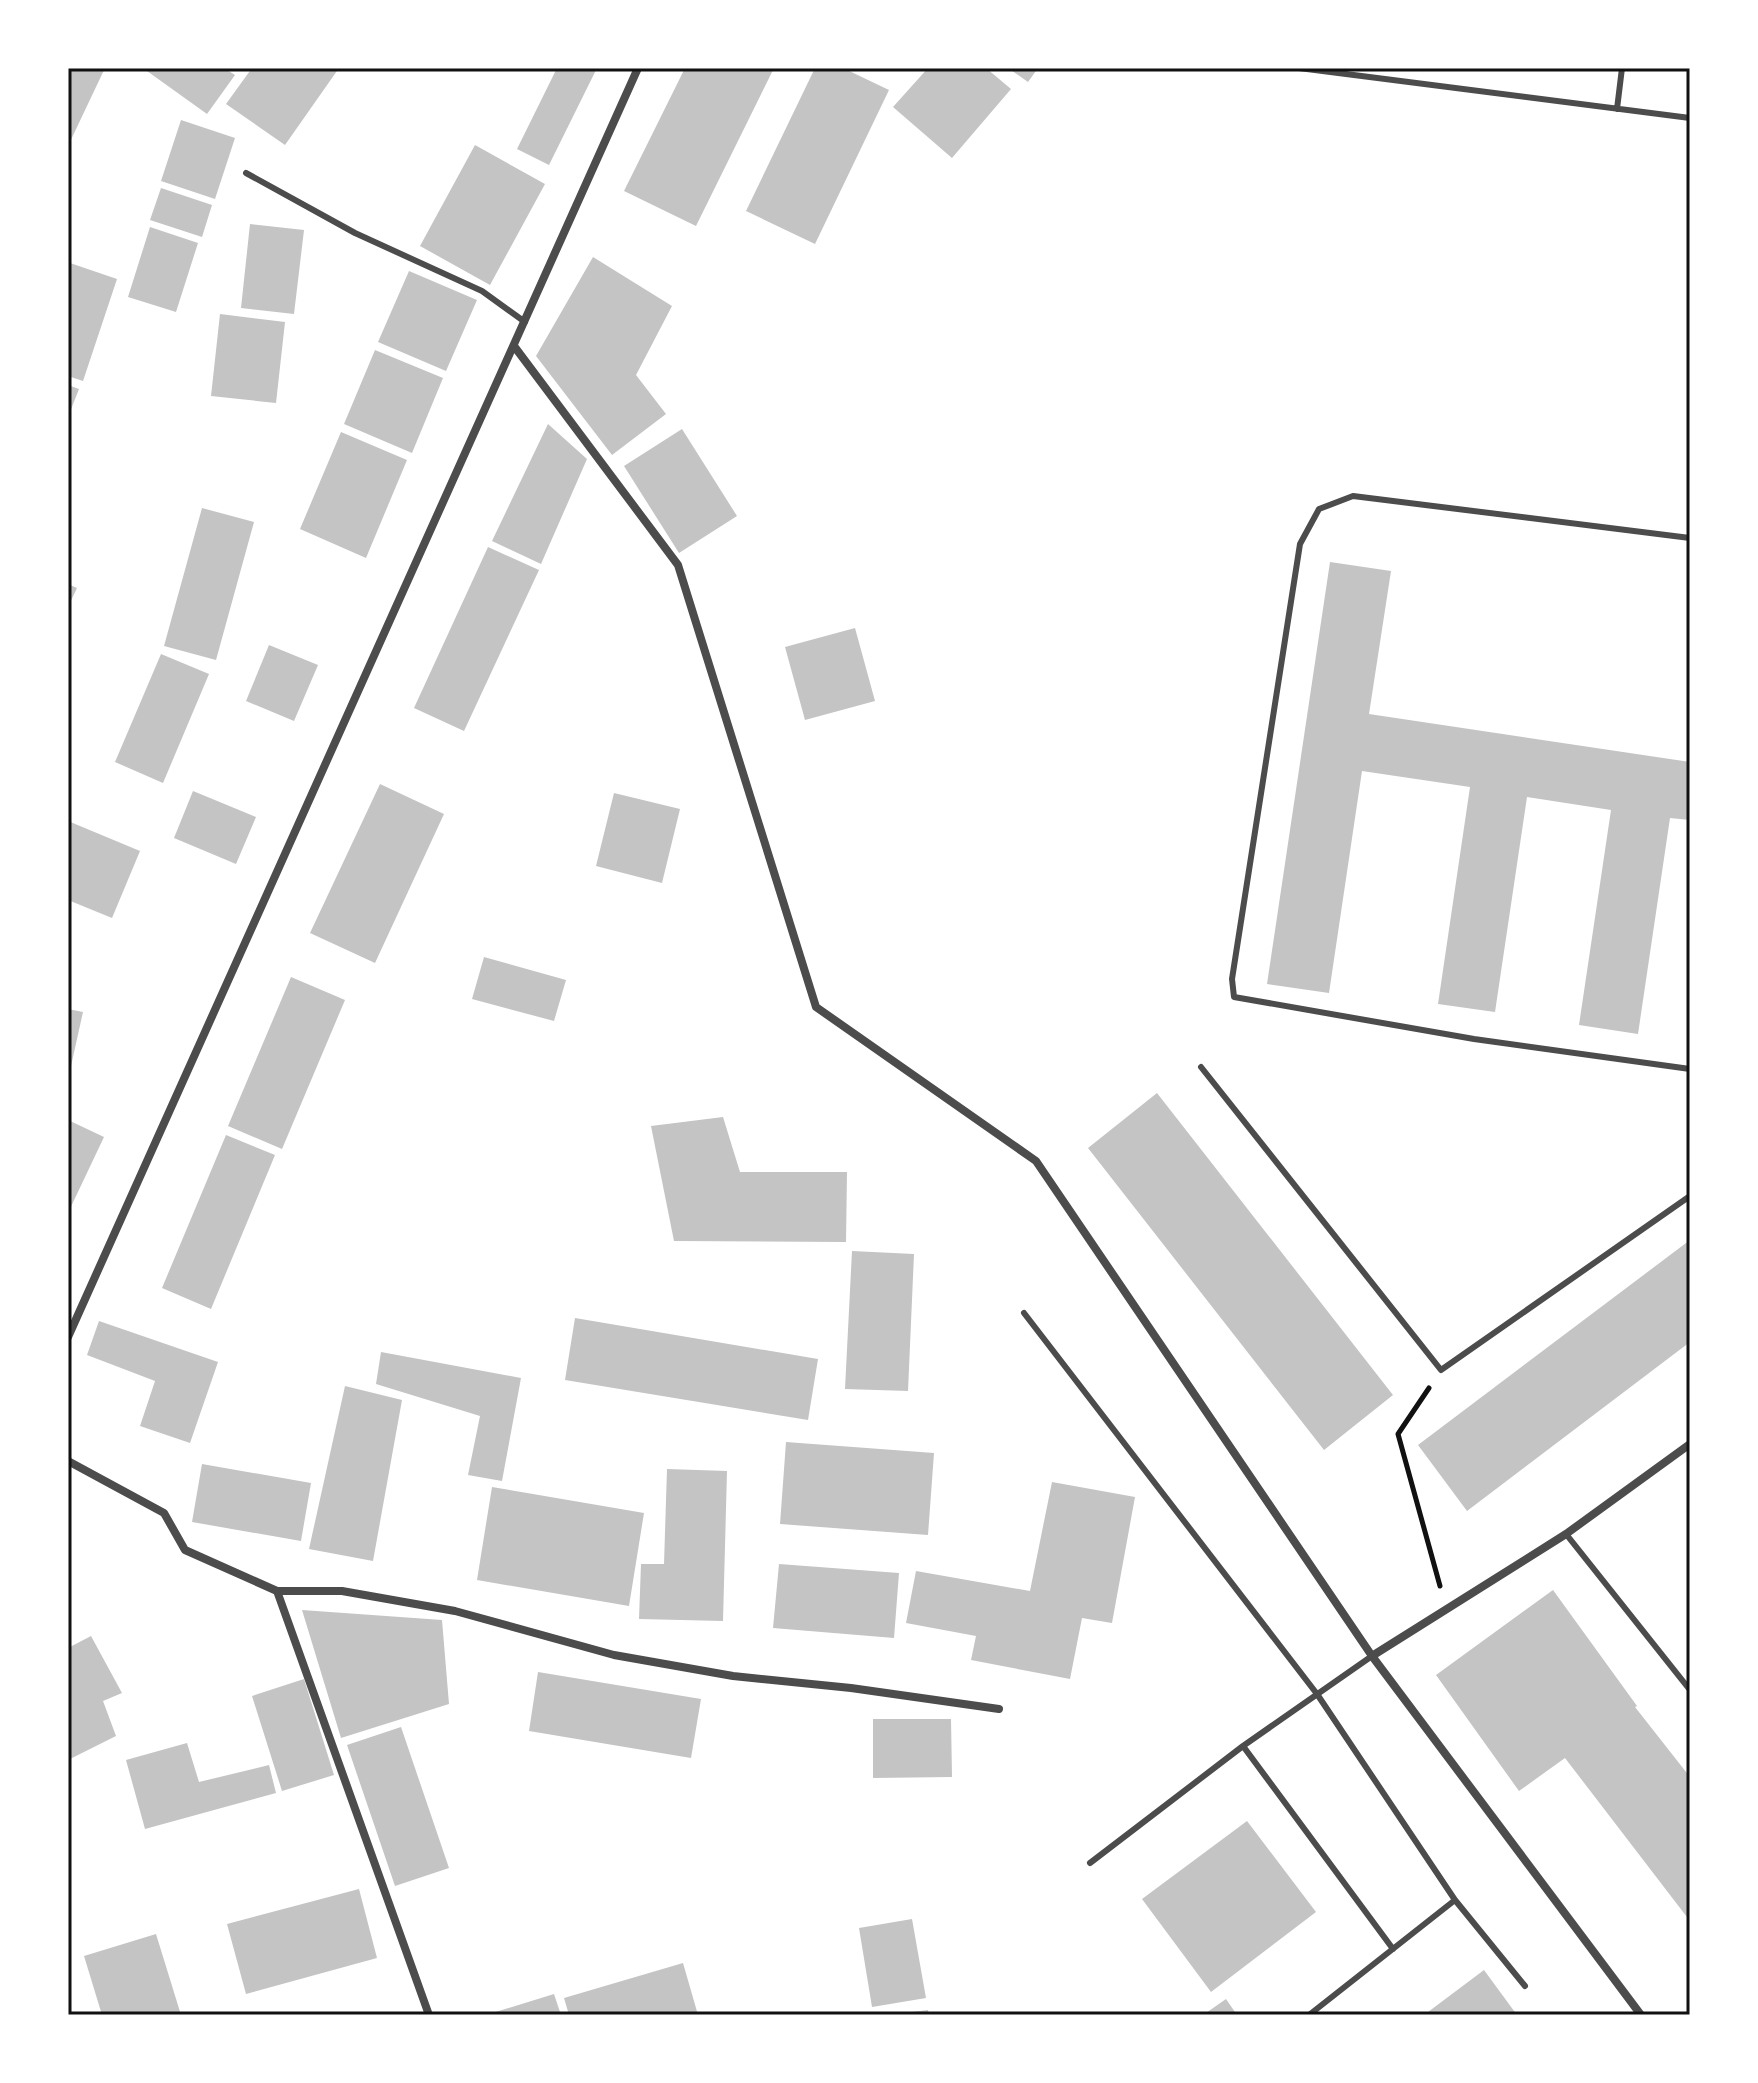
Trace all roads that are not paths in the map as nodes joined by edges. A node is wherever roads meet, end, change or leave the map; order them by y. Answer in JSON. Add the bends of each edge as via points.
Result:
{"nodes":[{"id":1,"x":638,"y":68,"type":"edge"},
{"id":2,"x":1299,"y":68,"type":"edge"},
{"id":3,"x":1622,"y":68,"type":"edge"},
{"id":4,"x":1617,"y":109,"type":"junction"},
{"id":5,"x":1690,"y":118,"type":"edge"},
{"id":6,"x":246,"y":173,"type":"dead end"},
{"id":7,"x":525,"y":322,"type":"junction"},
{"id":8,"x":514,"y":346,"type":"junction"},
{"id":9,"x":1690,"y":538,"type":"edge"},
{"id":10,"x":1201,"y":1067,"type":"dead end"},
{"id":11,"x":1690,"y":1069,"type":"edge"},
{"id":12,"x":1690,"y":1196,"type":"edge"},
{"id":13,"x":1024,"y":1313,"type":"dead end"},
{"id":14,"x":68,"y":1337,"type":"edge"},
{"id":15,"x":1690,"y":1444,"type":"edge"},
{"id":16,"x":68,"y":1461,"type":"edge"},
{"id":17,"x":1566,"y":1534,"type":"junction"},
{"id":18,"x":277,"y":1591,"type":"junction"},
{"id":19,"x":1372,"y":1656,"type":"junction"},
{"id":20,"x":1690,"y":1690,"type":"edge"},
{"id":21,"x":1317,"y":1694,"type":"junction"},
{"id":22,"x":999,"y":1709,"type":"dead end"},
{"id":23,"x":1243,"y":1746,"type":"junction"},
{"id":24,"x":1090,"y":1863,"type":"dead end"},
{"id":25,"x":1455,"y":1900,"type":"junction"},
{"id":26,"x":1393,"y":1949,"type":"junction"},
{"id":27,"x":1525,"y":1986,"type":"dead end"},
{"id":28,"x":429,"y":2015,"type":"edge"},
{"id":29,"x":1309,"y":2015,"type":"edge"},
{"id":30,"x":1641,"y":2015,"type":"edge"}],
"edges":[{"from":1,"to":7,"type":"street"},
{"from":2,"to":4,"type":"lane"},
{"from":3,"to":4,"type":"lane"},
{"from":4,"to":5,"type":"lane"},
{"from":6,"to":7,"type":"lane","via":[[355,233],[482,291]]},
{"from":7,"to":8,"type":"street"},
{"from":8,"to":14,"type":"street"},
{"from":8,"to":19,"type":"street","via":[[678,565],[816,1007],[1036,1161]]},
{"from":9,"to":11,"type":"lane","via":[[1353,496],[1319,509],[1300,544],[1232,979],[1234,997],[1474,1039]]},
{"from":10,"to":12,"type":"lane","via":[[1441,1370]]},
{"from":13,"to":21,"type":"lane"},
{"from":15,"to":17,"type":"street"},
{"from":16,"to":18,"type":"street","via":[[164,1513],[185,1550]]},
{"from":17,"to":19,"type":"street"},
{"from":17,"to":20,"type":"lane"},
{"from":18,"to":22,"type":"street","via":[[342,1591],[455,1611],[614,1655],[733,1676]]},
{"from":18,"to":28,"type":"street"},
{"from":19,"to":21,"type":"lane"},
{"from":19,"to":30,"type":"street"},
{"from":21,"to":23,"type":"lane"},
{"from":21,"to":25,"type":"lane"},
{"from":23,"to":24,"type":"lane"},
{"from":23,"to":26,"type":"lane"},
{"from":25,"to":26,"type":"lane"},
{"from":25,"to":27,"type":"lane"},
{"from":26,"to":29,"type":"lane"}]}
